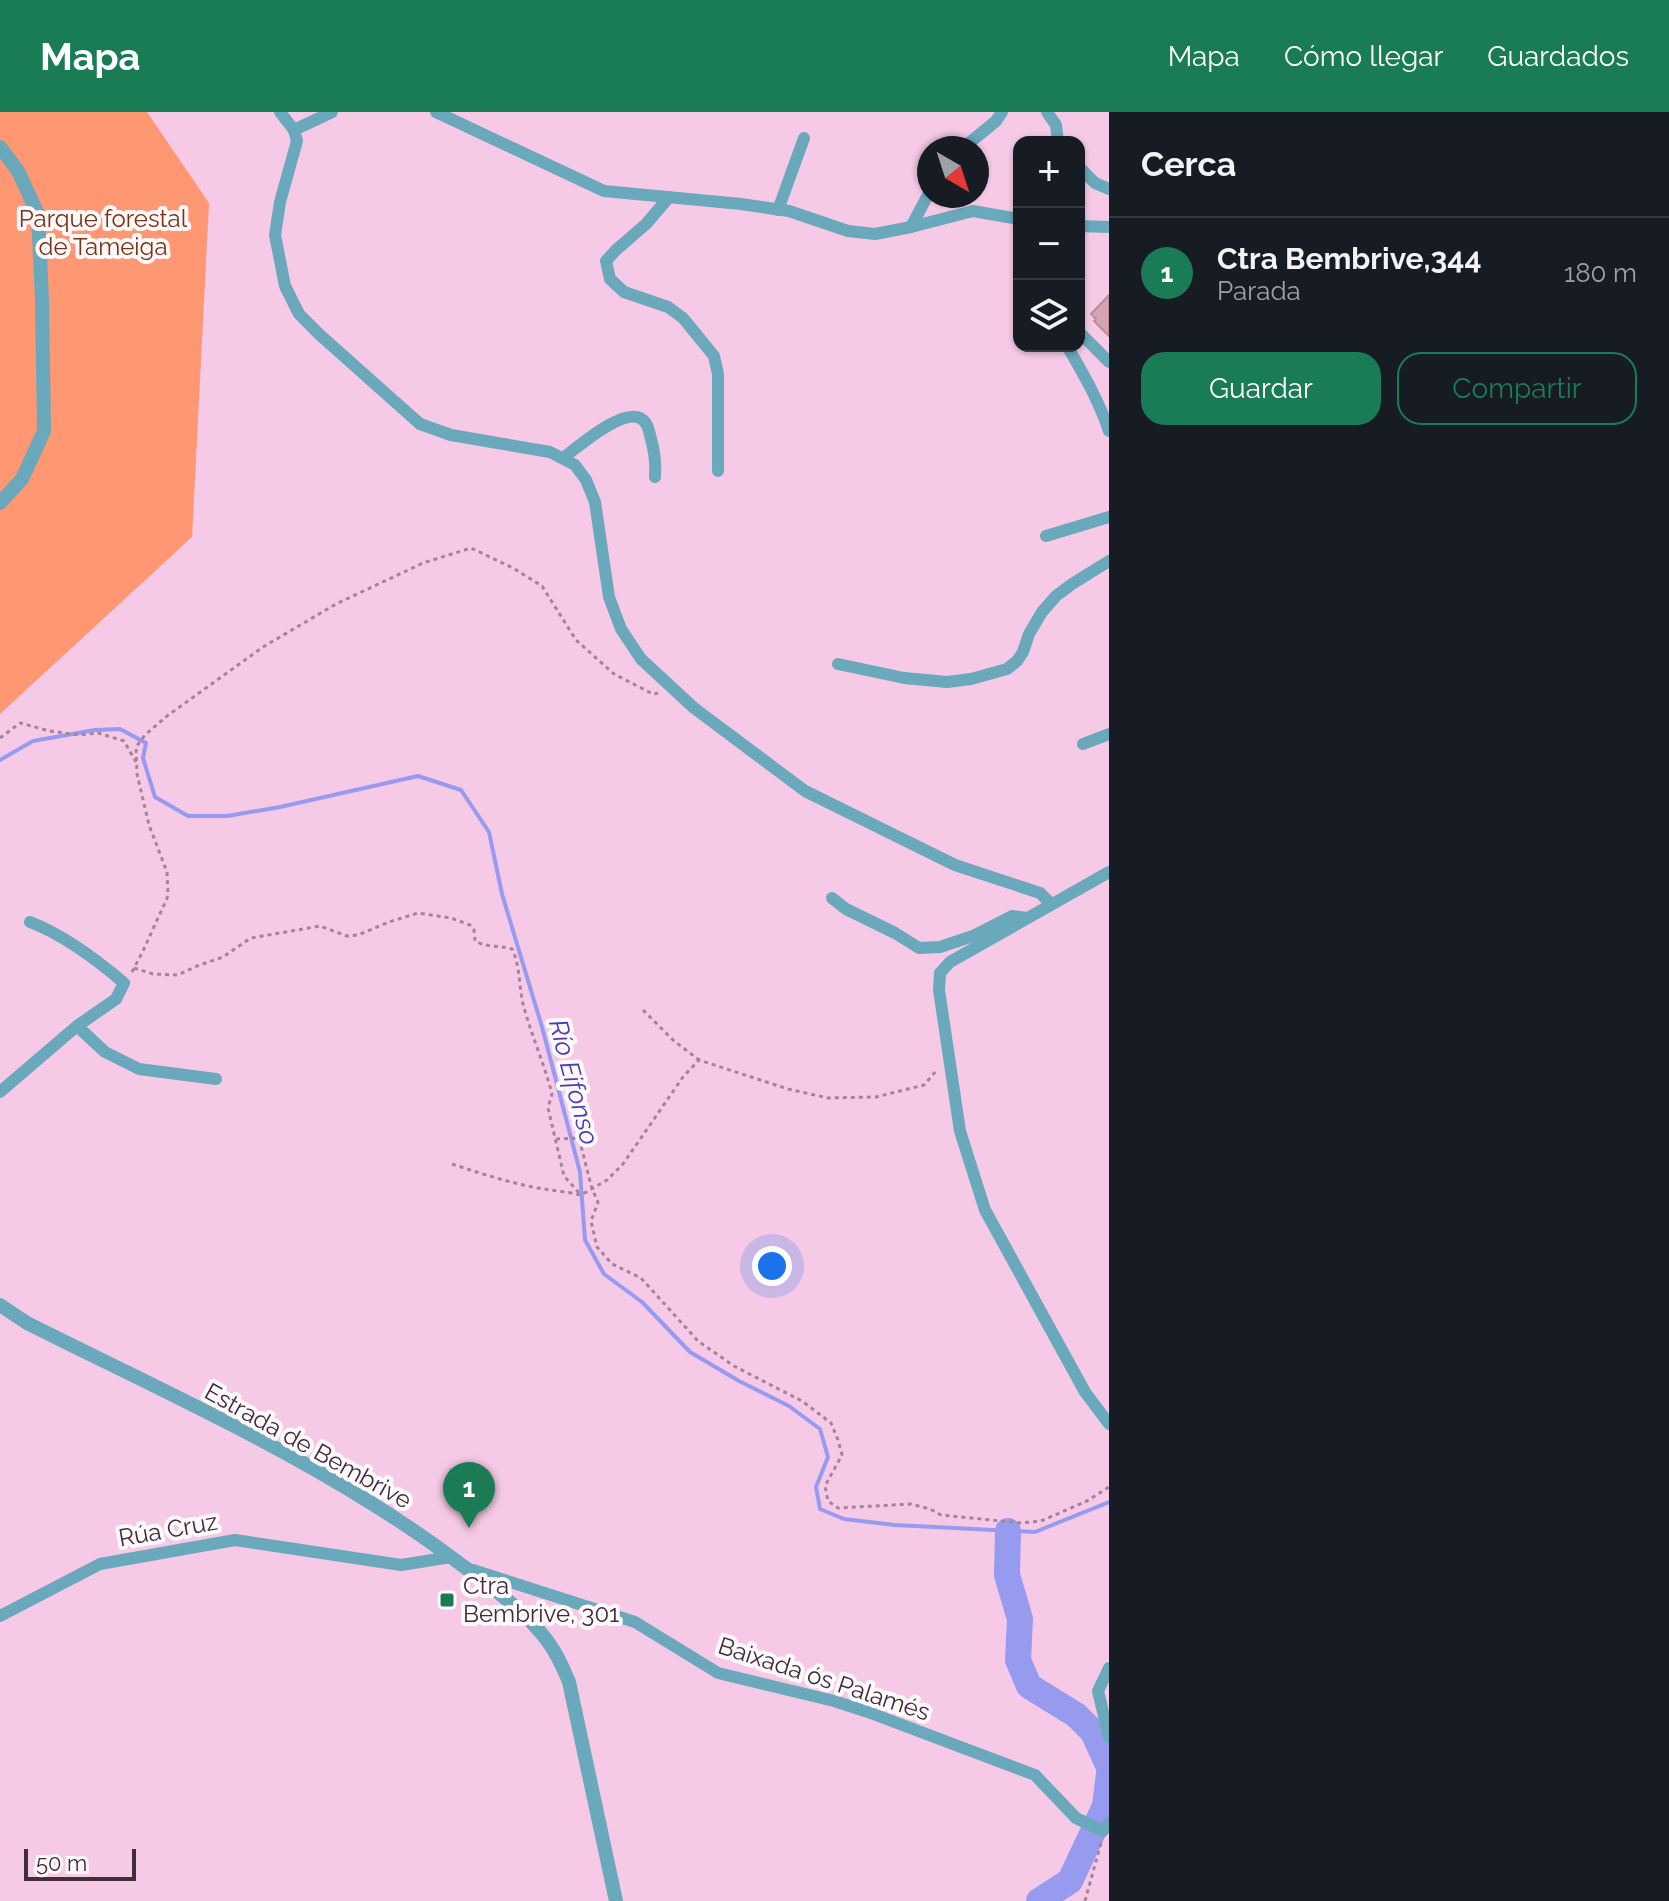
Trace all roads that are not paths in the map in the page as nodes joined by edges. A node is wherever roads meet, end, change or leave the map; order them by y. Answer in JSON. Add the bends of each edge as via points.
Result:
{"nodes":[{"id":1,"x":280,"y":112,"type":"edge"},
{"id":2,"x":332,"y":112,"type":"edge"},
{"id":3,"x":436,"y":112,"type":"edge"},
{"id":4,"x":1002,"y":112,"type":"edge"},
{"id":5,"x":1047,"y":112,"type":"edge"},
{"id":6,"x":294,"y":130,"type":"junction"},
{"id":7,"x":978,"y":136,"type":"edge"},
{"id":8,"x":1058,"y":136,"type":"edge"},
{"id":9,"x":804,"y":138,"type":"dead end"},
{"id":10,"x":0,"y":147,"type":"edge"},
{"id":11,"x":1085,"y":173,"type":"edge"},
{"id":12,"x":1109,"y":189,"type":"edge"},
{"id":13,"x":669,"y":197,"type":"junction"},
{"id":14,"x":921,"y":208,"type":"edge"},
{"id":15,"x":778,"y":210,"type":"junction"},
{"id":16,"x":1013,"y":218,"type":"edge"},
{"id":17,"x":1085,"y":226,"type":"edge"},
{"id":18,"x":911,"y":227,"type":"junction"},
{"id":19,"x":1109,"y":227,"type":"edge"},
{"id":20,"x":1085,"y":338,"type":"edge"},
{"id":21,"x":1071,"y":352,"type":"edge"},
{"id":22,"x":1109,"y":362,"type":"edge"},
{"id":23,"x":1107,"y":415,"type":"edge"},
{"id":24,"x":1109,"y":431,"type":"edge"},
{"id":25,"x":563,"y":458,"type":"junction"},
{"id":26,"x":718,"y":471,"type":"dead end"},
{"id":27,"x":655,"y":477,"type":"dead end"},
{"id":28,"x":0,"y":503,"type":"edge"},
{"id":29,"x":1109,"y":517,"type":"edge"},
{"id":30,"x":1046,"y":536,"type":"dead end"},
{"id":31,"x":1109,"y":561,"type":"edge"},
{"id":32,"x":838,"y":664,"type":"dead end"},
{"id":33,"x":1109,"y":734,"type":"edge"},
{"id":34,"x":1083,"y":744,"type":"dead end"},
{"id":35,"x":1109,"y":872,"type":"edge"},
{"id":36,"x":832,"y":898,"type":"dead end"},
{"id":37,"x":1051,"y":904,"type":"junction"},
{"id":38,"x":1027,"y":918,"type":"junction"},
{"id":39,"x":30,"y":922,"type":"dead end"},
{"id":40,"x":77,"y":1026,"type":"junction"},
{"id":41,"x":216,"y":1079,"type":"dead end"},
{"id":42,"x":0,"y":1092,"type":"edge"},
{"id":43,"x":0,"y":1305,"type":"edge"},
{"id":44,"x":1109,"y":1424,"type":"edge"},
{"id":45,"x":451,"y":1557,"type":"junction"},
{"id":46,"x":465,"y":1568,"type":"junction"},
{"id":47,"x":0,"y":1616,"type":"edge"},
{"id":48,"x":1109,"y":1668,"type":"edge"},
{"id":49,"x":1109,"y":1737,"type":"edge"},
{"id":50,"x":1105,"y":1828,"type":"edge"},
{"id":51,"x":616,"y":1901,"type":"edge"}],
"edges":[{"from":1,"to":6,"type":"street"},
{"from":2,"to":6,"type":"street"},
{"from":3,"to":13,"type":"street","via":[[604,191]]},
{"from":4,"to":7,"type":"street"},
{"from":5,"to":8,"type":"street"},
{"from":6,"to":25,"type":"street","via":[[297,141],[275,235],[285,286],[299,314],[420,424]]},
{"from":9,"to":15,"type":"street"},
{"from":10,"to":28,"type":"street","via":[[38,214],[44,431],[22,479]]},
{"from":11,"to":12,"type":"street"},
{"from":13,"to":15,"type":"street"},
{"from":13,"to":26,"type":"street","via":[[606,261],[610,279],[624,292],[668,307],[714,356]]},
{"from":14,"to":18,"type":"street"},
{"from":15,"to":18,"type":"street","via":[[848,231],[875,234]]},
{"from":16,"to":18,"type":"street","via":[[973,211]]},
{"from":17,"to":19,"type":"street"},
{"from":20,"to":22,"type":"street"},
{"from":21,"to":23,"type":"street"},
{"from":23,"to":24,"type":"street"},
{"from":25,"to":27,"type":"street","via":[[611,423],[640,418],[648,425]]},
{"from":25,"to":37,"type":"street","via":[[586,480],[595,502],[609,597],[621,629],[641,659],[694,708],[805,791],[955,865],[1040,893]]},
{"from":29,"to":30,"type":"street"},
{"from":31,"to":32,"type":"street","via":[[1056,596],[1007,669],[947,682]]},
{"from":33,"to":34,"type":"street"},
{"from":35,"to":37,"type":"street"},
{"from":36,"to":38,"type":"street","via":[[919,948],[951,944],[1012,916]]},
{"from":37,"to":38,"type":"street"},
{"from":38,"to":44,"type":"street","via":[[940,973],[960,1131],[985,1210],[1085,1392]]},
{"from":39,"to":40,"type":"street","via":[[52,930],[124,983],[116,999]]},
{"from":40,"to":41,"type":"street","via":[[105,1052],[139,1069]]},
{"from":40,"to":42,"type":"street"},
{"from":43,"to":45,"type":"street","name":"Estrada de Bembrive","via":[[282,1452]]},
{"from":45,"to":46,"type":"street","name":"Estrada de Bembrive"},
{"from":45,"to":47,"type":"street","name":"Rúa Cruz","via":[[401,1565],[235,1540],[100,1564]]},
{"from":46,"to":50,"type":"street","name":"Baixada ós Palamés","via":[[635,1622],[718,1673],[857,1708],[1035,1775],[1076,1818]]},
{"from":46,"to":51,"type":"street","name":"Estrada de Bembrive","via":[[538,1629],[563,1667]]},
{"from":48,"to":49,"type":"street","via":[[1098,1691]]}]}
